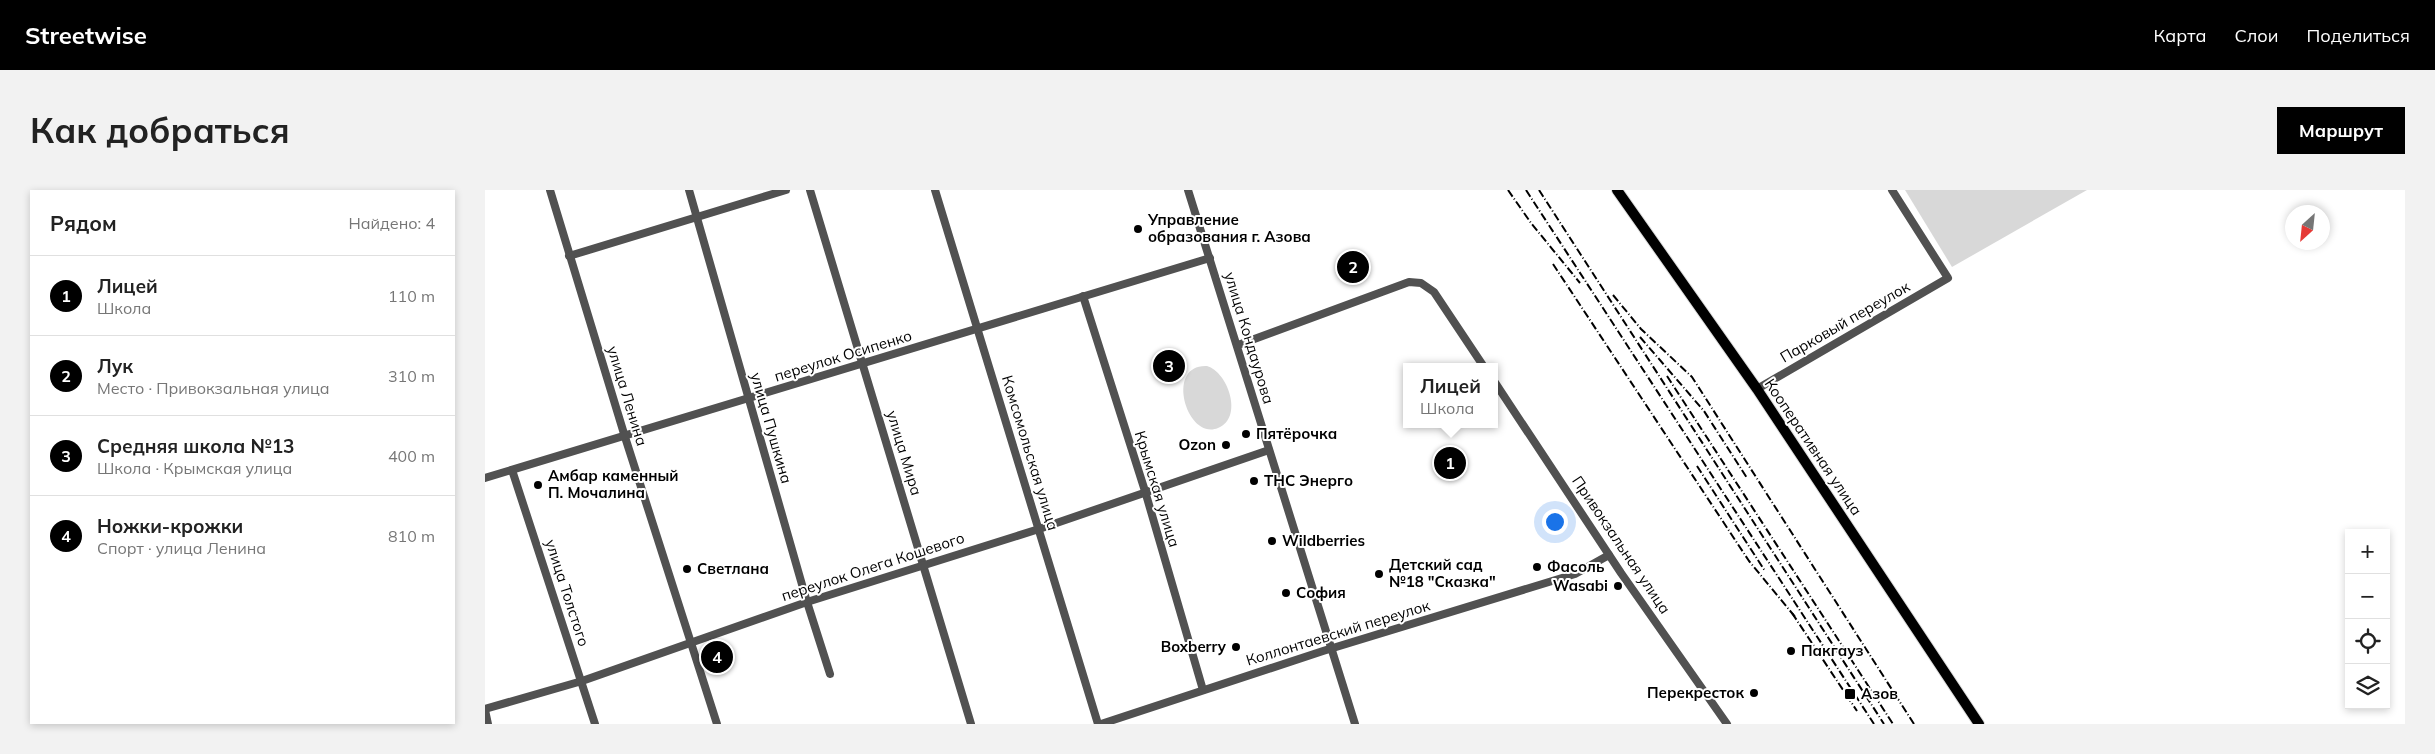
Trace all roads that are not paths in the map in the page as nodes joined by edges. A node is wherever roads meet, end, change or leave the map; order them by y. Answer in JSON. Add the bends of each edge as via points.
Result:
{"nodes":[{"id":1,"x":550,"y":190,"type":"edge"},
{"id":2,"x":689,"y":190,"type":"edge"},
{"id":3,"x":786,"y":190,"type":"edge"},
{"id":4,"x":810,"y":190,"type":"edge"},
{"id":5,"x":935,"y":190,"type":"edge"},
{"id":6,"x":1188,"y":190,"type":"edge"},
{"id":7,"x":1617,"y":190,"type":"edge"},
{"id":8,"x":1892,"y":190,"type":"edge"},
{"id":9,"x":697,"y":216,"type":"junction"},
{"id":10,"x":569,"y":256,"type":"junction"},
{"id":11,"x":1210,"y":258,"type":"junction"},
{"id":12,"x":1083,"y":296,"type":"junction"},
{"id":13,"x":977,"y":329,"type":"junction"},
{"id":14,"x":1237,"y":345,"type":"junction"},
{"id":15,"x":1481,"y":363,"type":"edge"},
{"id":16,"x":863,"y":364,"type":"junction"},
{"id":17,"x":1498,"y":387,"type":"edge"},
{"id":18,"x":1757,"y":389,"type":"junction"},
{"id":19,"x":749,"y":399,"type":"junction"},
{"id":20,"x":625,"y":437,"type":"junction"},
{"id":21,"x":1269,"y":450,"type":"junction"},
{"id":22,"x":512,"y":470,"type":"junction"},
{"id":23,"x":485,"y":478,"type":"edge"},
{"id":24,"x":1145,"y":491,"type":"junction"},
{"id":25,"x":1039,"y":529,"type":"junction"},
{"id":26,"x":1609,"y":555,"type":"junction"},
{"id":27,"x":923,"y":564,"type":"junction"},
{"id":28,"x":807,"y":602,"type":"junction"},
{"id":29,"x":690,"y":642,"type":"junction"},
{"id":30,"x":1331,"y":649,"type":"junction"},
{"id":31,"x":830,"y":674,"type":"dead end"},
{"id":32,"x":581,"y":681,"type":"junction"},
{"id":33,"x":1203,"y":690,"type":"junction"},
{"id":34,"x":485,"y":710,"type":"edge"},
{"id":35,"x":488,"y":724,"type":"edge"},
{"id":36,"x":595,"y":724,"type":"edge"},
{"id":37,"x":717,"y":724,"type":"edge"},
{"id":38,"x":971,"y":724,"type":"edge"},
{"id":39,"x":1099,"y":724,"type":"edge"},
{"id":40,"x":1355,"y":724,"type":"edge"},
{"id":41,"x":1727,"y":724,"type":"edge"},
{"id":42,"x":1979,"y":724,"type":"edge"}],
"edges":[{"from":1,"to":10,"type":"street","name":"улица Ленина"},
{"from":2,"to":9,"type":"street","name":"улица Пушкина"},
{"from":3,"to":9,"type":"street"},
{"from":4,"to":16,"type":"street","name":"улица Мира"},
{"from":5,"to":13,"type":"street","name":"Комсомольская улица"},
{"from":6,"to":11,"type":"street","name":"улица Кондаурова"},
{"from":7,"to":18,"type":"main road","name":"Кооперативная улица"},
{"from":8,"to":18,"type":"street","name":"Парковый переулок","via":[[1948,278]]},
{"from":9,"to":10,"type":"street"},
{"from":9,"to":19,"type":"street","name":"улица Пушкина"},
{"from":10,"to":20,"type":"street","name":"улица Ленина"},
{"from":11,"to":12,"type":"street","name":"переулок Осипенко"},
{"from":11,"to":14,"type":"street","name":"улица Кондаурова"},
{"from":12,"to":13,"type":"street","name":"переулок Осипенко"},
{"from":12,"to":24,"type":"street","name":"Крымская улица"},
{"from":13,"to":16,"type":"street","name":"переулок Осипенко"},
{"from":13,"to":25,"type":"street","name":"Комсомольская улица"},
{"from":14,"to":15,"type":"street","via":[[1409,282],[1421,283],[1434,292]]},
{"from":14,"to":21,"type":"street","name":"улица Кондаурова"},
{"from":16,"to":19,"type":"street","name":"переулок Осипенко"},
{"from":16,"to":27,"type":"street","name":"улица Мира"},
{"from":17,"to":26,"type":"street","name":"Привокзальная улица"},
{"from":18,"to":42,"type":"main road","name":"Кооперативная улица"},
{"from":19,"to":20,"type":"street","name":"переулок Осипенко"},
{"from":19,"to":28,"type":"street","name":"улица Пушкина"},
{"from":20,"to":22,"type":"street","name":"переулок Осипенко"},
{"from":20,"to":29,"type":"street","name":"улица Ленина"},
{"from":21,"to":24,"type":"street","name":"переулок Олега Кошевого"},
{"from":21,"to":30,"type":"street","name":"улица Кондаурова"},
{"from":22,"to":23,"type":"street","name":"переулок Осипенко"},
{"from":22,"to":32,"type":"street","name":"улица Толстого"},
{"from":24,"to":25,"type":"street","name":"переулок Олега Кошевого"},
{"from":24,"to":33,"type":"street","name":"Крымская улица"},
{"from":25,"to":27,"type":"street","name":"переулок Олега Кошевого"},
{"from":25,"to":39,"type":"street","name":"Комсомольская улица"},
{"from":26,"to":30,"type":"street","name":"Коллонтаевский переулок","via":[[1575,574]]},
{"from":26,"to":41,"type":"street","name":"Привокзальная улица"},
{"from":27,"to":28,"type":"street","name":"переулок Олега Кошевого"},
{"from":27,"to":38,"type":"street","name":"улица Мира"},
{"from":28,"to":29,"type":"street","name":"переулок Олега Кошевого"},
{"from":28,"to":31,"type":"street","name":"улица Пушкина"},
{"from":29,"to":32,"type":"street","name":"переулок Олега Кошевого"},
{"from":29,"to":37,"type":"street","name":"улица Ленина"},
{"from":30,"to":33,"type":"street","name":"Коллонтаевский переулок"},
{"from":30,"to":40,"type":"street","name":"улица Кондаурова"},
{"from":32,"to":34,"type":"street","name":"переулок Олега Кошевого"},
{"from":32,"to":36,"type":"street","name":"улица Толстого"},
{"from":33,"to":39,"type":"street","name":"Коллонтаевский переулок"},
{"from":34,"to":35,"type":"street"}]}
